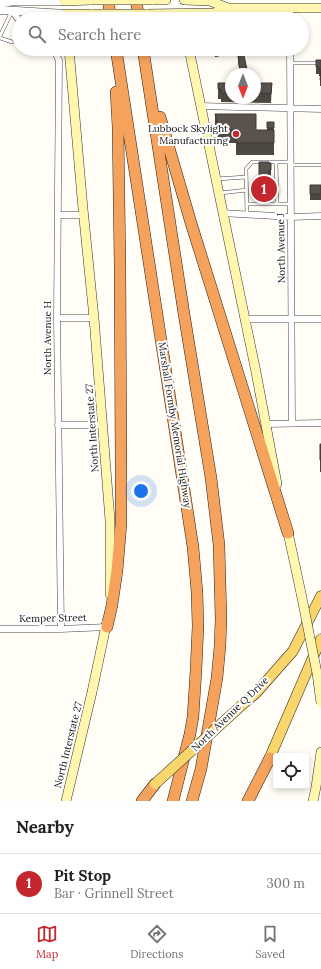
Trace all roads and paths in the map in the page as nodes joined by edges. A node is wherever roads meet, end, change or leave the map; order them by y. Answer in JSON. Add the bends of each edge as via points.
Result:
{"nodes":[{"id":1,"x":23,"y":0,"type":"edge"},
{"id":2,"x":64,"y":0,"type":"edge"},
{"id":3,"x":91,"y":0,"type":"edge"},
{"id":4,"x":108,"y":0,"type":"edge"},
{"id":5,"x":136,"y":0,"type":"edge"},
{"id":6,"x":152,"y":0,"type":"edge"},
{"id":7,"x":166,"y":0,"type":"edge"},
{"id":8,"x":179,"y":0,"type":"edge"},
{"id":9,"x":184,"y":0,"type":"edge"},
{"id":10,"x":0,"y":4,"type":"edge"},
{"id":11,"x":245,"y":4,"type":"edge"},
{"id":12,"x":228,"y":8,"type":"junction"},
{"id":13,"x":290,"y":8,"type":"junction"},
{"id":14,"x":321,"y":8,"type":"edge"},
{"id":15,"x":0,"y":10,"type":"edge"},
{"id":16,"x":12,"y":11,"type":"junction"},
{"id":17,"x":21,"y":12,"type":"edge"},
{"id":18,"x":66,"y":12,"type":"edge"},
{"id":19,"x":110,"y":12,"type":"edge"},
{"id":20,"x":138,"y":12,"type":"edge"},
{"id":21,"x":181,"y":12,"type":"edge"},
{"id":22,"x":217,"y":12,"type":"edge"},
{"id":23,"x":290,"y":12,"type":"edge"},
{"id":24,"x":0,"y":37,"type":"edge"},
{"id":25,"x":12,"y":42,"type":"dead end"},
{"id":26,"x":57,"y":56,"type":"edge"},
{"id":27,"x":70,"y":56,"type":"edge"},
{"id":28,"x":115,"y":56,"type":"edge"},
{"id":29,"x":116,"y":56,"type":"edge"},
{"id":30,"x":145,"y":56,"type":"edge"},
{"id":31,"x":189,"y":56,"type":"edge"},
{"id":32,"x":290,"y":56,"type":"edge"},
{"id":33,"x":290,"y":63,"type":"junction"},
{"id":34,"x":321,"y":63,"type":"edge"},
{"id":35,"x":149,"y":82,"type":"junction"},
{"id":36,"x":200,"y":106,"type":"junction"},
{"id":37,"x":290,"y":109,"type":"junction"},
{"id":38,"x":321,"y":109,"type":"edge"},
{"id":39,"x":276,"y":162,"type":"junction"},
{"id":40,"x":290,"y":163,"type":"junction"},
{"id":41,"x":321,"y":165,"type":"edge"},
{"id":42,"x":246,"y":177,"type":"junction"},
{"id":43,"x":215,"y":179,"type":"junction"},
{"id":44,"x":246,"y":190,"type":"junction"},
{"id":45,"x":218,"y":193,"type":"junction"},
{"id":46,"x":247,"y":204,"type":"junction"},
{"id":47,"x":277,"y":204,"type":"junction"},
{"id":48,"x":291,"y":204,"type":"junction"},
{"id":49,"x":222,"y":213,"type":"junction"},
{"id":50,"x":247,"y":214,"type":"junction"},
{"id":51,"x":58,"y":215,"type":"junction"},
{"id":52,"x":84,"y":215,"type":"junction"},
{"id":53,"x":291,"y":216,"type":"junction"},
{"id":54,"x":321,"y":216,"type":"edge"},
{"id":55,"x":57,"y":318,"type":"junction"},
{"id":56,"x":94,"y":318,"type":"junction"},
{"id":57,"x":244,"y":319,"type":"junction"},
{"id":58,"x":292,"y":319,"type":"junction"},
{"id":59,"x":321,"y":319,"type":"edge"},
{"id":60,"x":292,"y":423,"type":"junction"},
{"id":61,"x":321,"y":423,"type":"edge"},
{"id":62,"x":266,"y":424,"type":"junction"},
{"id":63,"x":58,"y":425,"type":"junction"},
{"id":64,"x":103,"y":425,"type":"junction"},
{"id":65,"x":288,"y":533,"type":"junction"},
{"id":66,"x":321,"y":596,"type":"edge"},
{"id":67,"x":107,"y":627,"type":"junction"},
{"id":68,"x":0,"y":628,"type":"edge"},
{"id":69,"x":61,"y":629,"type":"junction"},
{"id":70,"x":321,"y":639,"type":"edge"},
{"id":71,"x":321,"y":703,"type":"edge"},
{"id":72,"x":321,"y":752,"type":"edge"},
{"id":73,"x":270,"y":758,"type":"junction"},
{"id":74,"x":155,"y":784,"type":"junction"},
{"id":75,"x":66,"y":801,"type":"edge"},
{"id":76,"x":136,"y":801,"type":"edge"},
{"id":77,"x":142,"y":801,"type":"edge"},
{"id":78,"x":173,"y":801,"type":"edge"},
{"id":79,"x":192,"y":801,"type":"edge"},
{"id":80,"x":248,"y":801,"type":"edge"},
{"id":81,"x":252,"y":801,"type":"edge"},
{"id":82,"x":313,"y":801,"type":"edge"}],
"edges":[{"from":1,"to":2,"type":"street"},
{"from":1,"to":10,"type":"street"},
{"from":2,"to":3,"type":"main road"},
{"from":2,"to":18,"type":"main road"},
{"from":3,"to":6,"type":"main road","bridge":true},
{"from":4,"to":19,"type":"highway"},
{"from":5,"to":20,"type":"highway"},
{"from":6,"to":7,"type":"main road"},
{"from":8,"to":21,"type":"main road"},
{"from":9,"to":12,"type":"main road","via":[[210,1]]},
{"from":11,"to":12,"type":"main road"},
{"from":11,"to":13,"type":"main road"},
{"from":12,"to":22,"type":"main road"},
{"from":13,"to":14,"type":"main road"},
{"from":13,"to":23,"type":"street"},
{"from":15,"to":16,"type":"street"},
{"from":16,"to":17,"type":"street"},
{"from":16,"to":24,"type":"lane"},
{"from":24,"to":25,"type":"lane"},
{"from":26,"to":51,"type":"street","name":"North Avenue H","via":[[59,60]]},
{"from":27,"to":52,"type":"main road","name":"North Interstate 27"},
{"from":28,"to":67,"type":"highway","via":[[121,516],[117,571]]},
{"from":29,"to":78,"type":"highway","name":"Marshall Formby Memorial Highway","via":[[192,540],[197,592],[198,626],[193,717]]},
{"from":30,"to":35,"type":"highway"},
{"from":31,"to":36,"type":"main road"},
{"from":32,"to":33,"type":"street","name":"North Avenue J"},
{"from":33,"to":34,"type":"lane"},
{"from":33,"to":37,"type":"street","name":"North Avenue J"},
{"from":35,"to":65,"type":"highway"},
{"from":35,"to":79,"type":"highway","via":[[211,478],[219,545],[221,619],[217,678],[201,770]]},
{"from":36,"to":37,"type":"street"},
{"from":36,"to":43,"type":"main road"},
{"from":37,"to":38,"type":"street"},
{"from":37,"to":40,"type":"street","name":"North Avenue J"},
{"from":39,"to":40,"type":"lane"},
{"from":39,"to":42,"type":"lane","via":[[252,162],[246,169]]},
{"from":39,"to":47,"type":"lane"},
{"from":40,"to":41,"type":"lane"},
{"from":40,"to":48,"type":"street","name":"North Avenue J"},
{"from":42,"to":43,"type":"lane"},
{"from":42,"to":44,"type":"lane"},
{"from":43,"to":45,"type":"main road"},
{"from":44,"to":45,"type":"lane"},
{"from":44,"to":46,"type":"lane"},
{"from":45,"to":49,"type":"main road"},
{"from":46,"to":47,"type":"lane"},
{"from":46,"to":50,"type":"lane"},
{"from":47,"to":48,"type":"lane"},
{"from":48,"to":53,"type":"street","name":"North Avenue J"},
{"from":49,"to":50,"type":"street"},
{"from":49,"to":57,"type":"main road"},
{"from":50,"to":53,"type":"street"},
{"from":51,"to":52,"type":"street"},
{"from":51,"to":55,"type":"street","name":"North Avenue H"},
{"from":52,"to":56,"type":"main road","name":"North Interstate 27"},
{"from":53,"to":54,"type":"street"},
{"from":53,"to":58,"type":"street","name":"North Avenue J"},
{"from":55,"to":56,"type":"street"},
{"from":55,"to":63,"type":"street","name":"North Avenue H"},
{"from":56,"to":64,"type":"main road","name":"North Interstate 27"},
{"from":57,"to":58,"type":"street"},
{"from":57,"to":62,"type":"main road"},
{"from":58,"to":59,"type":"street"},
{"from":58,"to":60,"type":"street","name":"North Avenue J"},
{"from":60,"to":61,"type":"street"},
{"from":60,"to":62,"type":"street"},
{"from":62,"to":65,"type":"main road"},
{"from":63,"to":64,"type":"street"},
{"from":63,"to":69,"type":"street","name":"North Avenue H"},
{"from":64,"to":67,"type":"main road","name":"North Interstate 27","via":[[110,520],[110,599]]},
{"from":65,"to":71,"type":"main road","bridge":true,"via":[[318,673]]},
{"from":66,"to":74,"type":"main road","name":"North Avenue Q Drive","bridge":true,"via":[[292,651],[256,693]]},
{"from":67,"to":69,"type":"street","name":"Kemper Street"},
{"from":67,"to":75,"type":"main road","name":"North Interstate 27"},
{"from":68,"to":69,"type":"street","name":"Kemper Street"},
{"from":70,"to":73,"type":"main road"},
{"from":72,"to":82,"type":"main road"},
{"from":73,"to":80,"type":"highway"},
{"from":73,"to":81,"type":"main road"},
{"from":74,"to":76,"type":"main road","name":"North Avenue Q Drive"},
{"from":74,"to":77,"type":"highway"}]}
